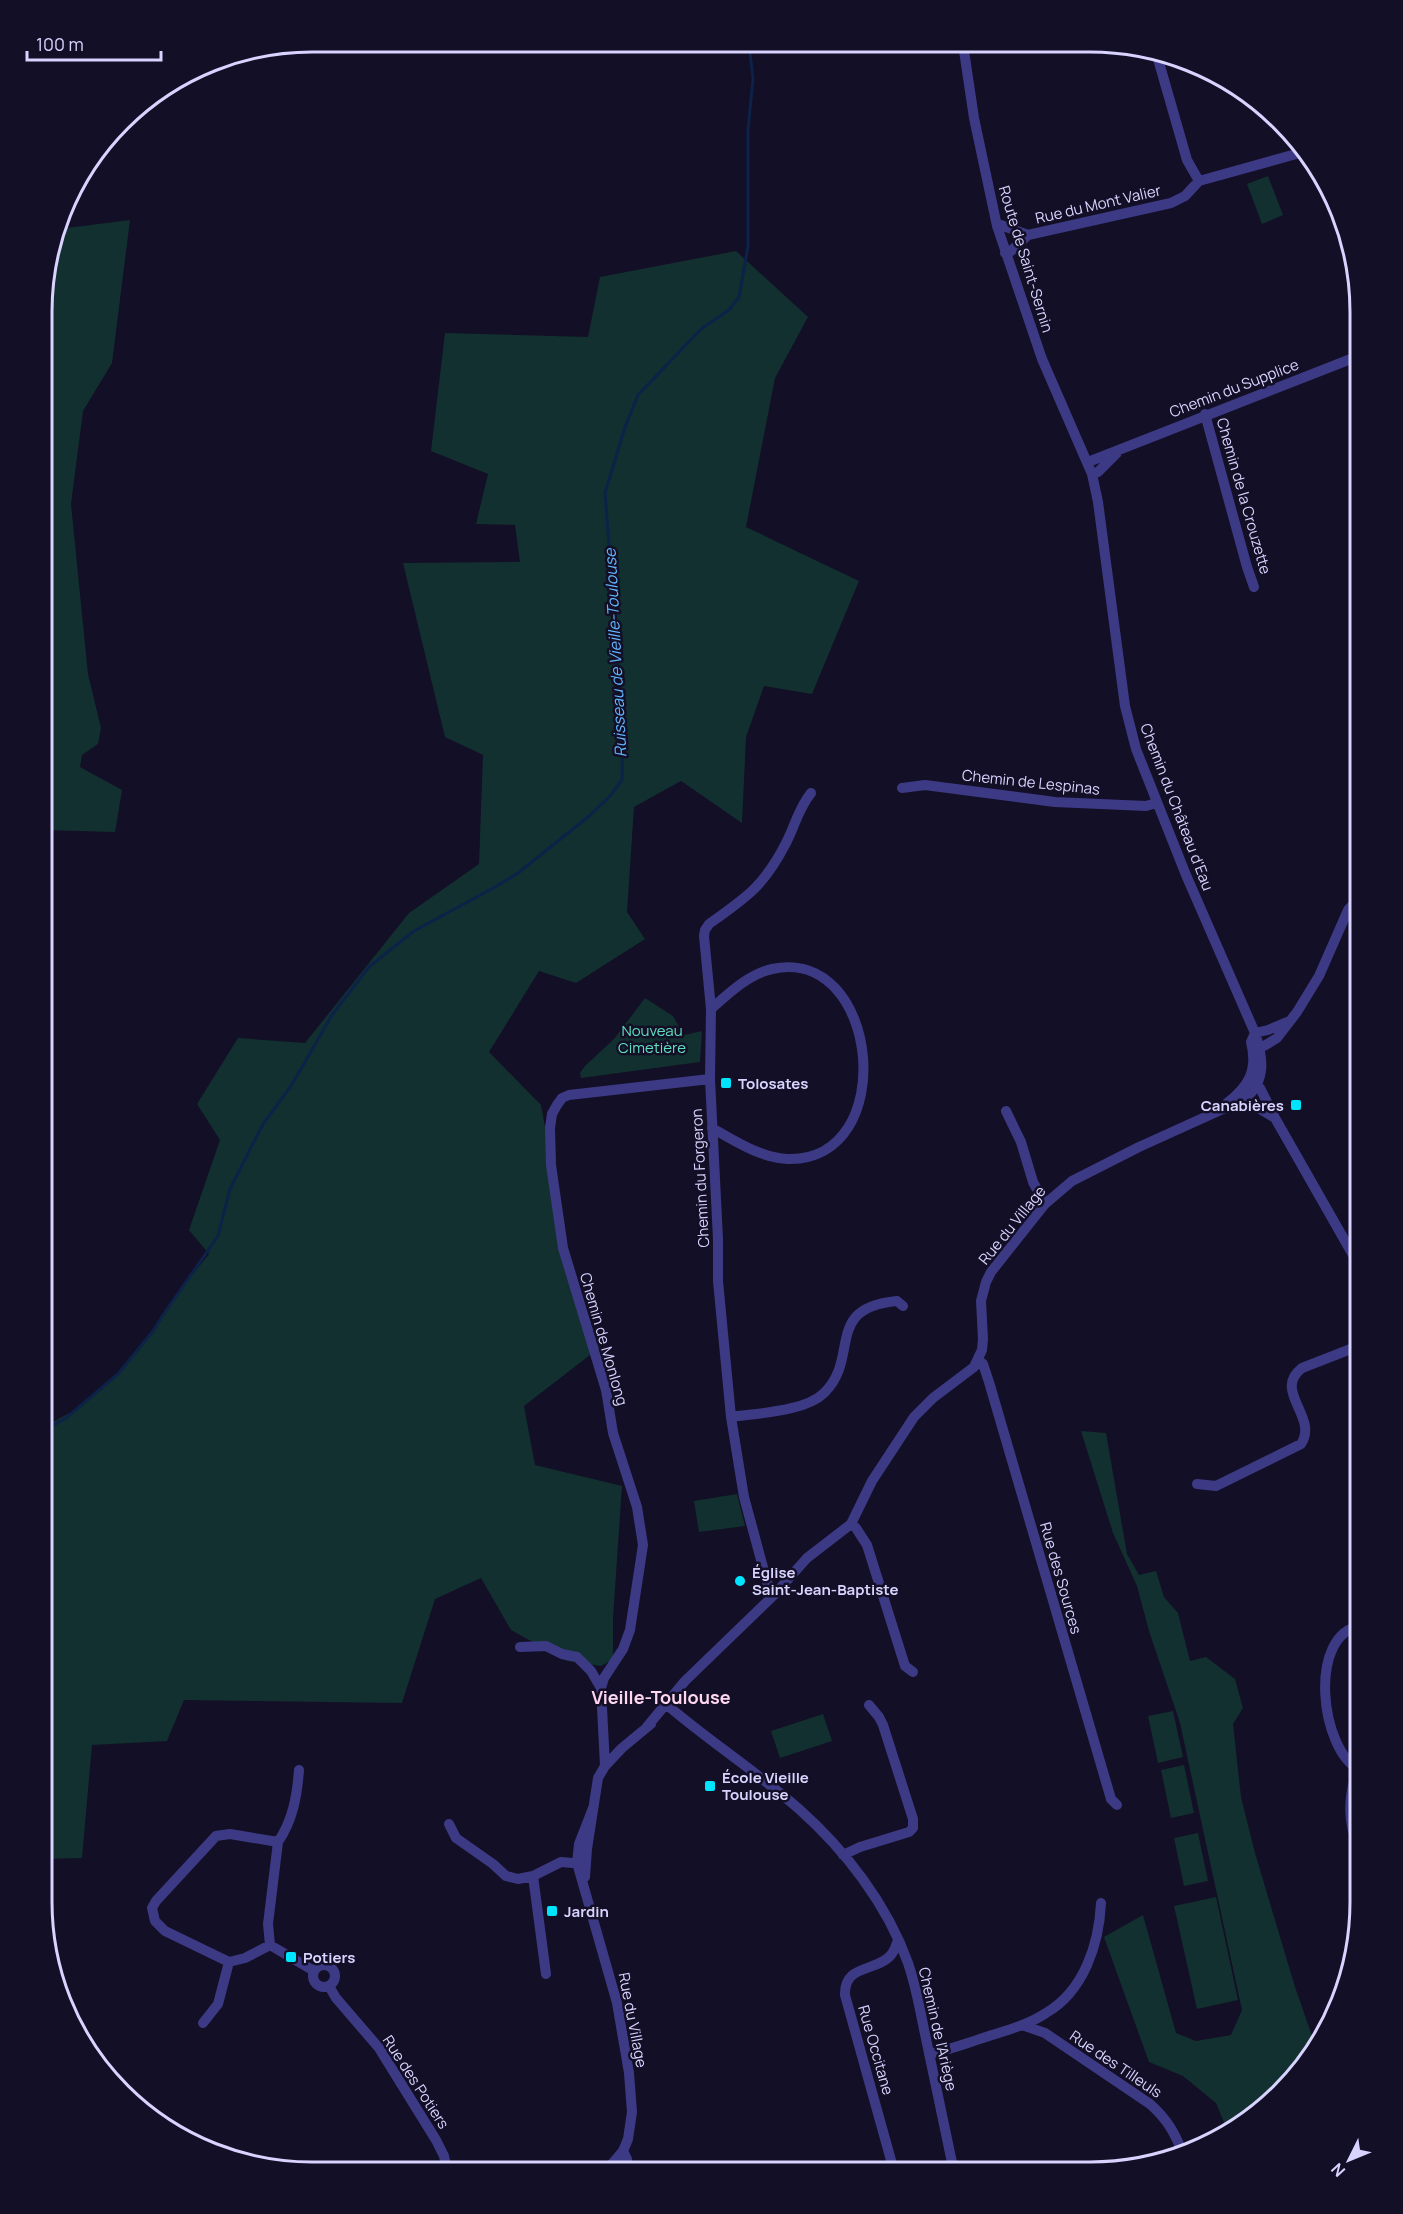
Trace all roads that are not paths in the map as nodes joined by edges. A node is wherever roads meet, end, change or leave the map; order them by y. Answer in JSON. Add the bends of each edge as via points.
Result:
{"nodes":[{"id":1,"x":964,"y":52,"type":"edge"},
{"id":2,"x":1159,"y":61,"type":"edge"},
{"id":3,"x":1297,"y":154,"type":"edge"},
{"id":4,"x":1199,"y":181,"type":"junction"},
{"id":5,"x":997,"y":226,"type":"junction"},
{"id":6,"x":1028,"y":235,"type":"junction"},
{"id":7,"x":1005,"y":253,"type":"junction"},
{"id":8,"x":1350,"y":359,"type":"edge"},
{"id":9,"x":1205,"y":414,"type":"junction"},
{"id":10,"x":1119,"y":451,"type":"junction"},
{"id":11,"x":1088,"y":462,"type":"junction"},
{"id":12,"x":1092,"y":474,"type":"junction"},
{"id":13,"x":1254,"y":587,"type":"dead end"},
{"id":14,"x":902,"y":788,"type":"dead end"},
{"id":15,"x":811,"y":794,"type":"dead end"},
{"id":16,"x":1156,"y":803,"type":"junction"},
{"id":17,"x":1350,"y":908,"type":"edge"},
{"id":18,"x":711,"y":1009,"type":"junction"},
{"id":19,"x":1255,"y":1040,"type":"junction"},
{"id":20,"x":710,"y":1079,"type":"junction"},
{"id":21,"x":1248,"y":1090,"type":"junction"},
{"id":22,"x":1006,"y":1111,"type":"dead end"},
{"id":23,"x":1275,"y":1118,"type":"junction"},
{"id":24,"x":712,"y":1128,"type":"junction"},
{"id":25,"x":1045,"y":1204,"type":"junction"},
{"id":26,"x":1350,"y":1250,"type":"edge"},
{"id":27,"x":903,"y":1306,"type":"dead end"},
{"id":28,"x":1350,"y":1349,"type":"edge"},
{"id":29,"x":978,"y":1360,"type":"junction"},
{"id":30,"x":730,"y":1417,"type":"junction"},
{"id":31,"x":1197,"y":1484,"type":"dead end"},
{"id":32,"x":853,"y":1525,"type":"junction"},
{"id":33,"x":774,"y":1595,"type":"junction"},
{"id":34,"x":1350,"y":1628,"type":"edge"},
{"id":35,"x":520,"y":1647,"type":"dead end"},
{"id":36,"x":913,"y":1672,"type":"dead end"},
{"id":37,"x":601,"y":1688,"type":"junction"},
{"id":38,"x":869,"y":1705,"type":"dead end"},
{"id":39,"x":669,"y":1706,"type":"junction"},
{"id":40,"x":1350,"y":1760,"type":"edge"},
{"id":41,"x":605,"y":1766,"type":"junction"},
{"id":42,"x":299,"y":1770,"type":"dead end"},
{"id":43,"x":1350,"y":1796,"type":"edge"},
{"id":44,"x":1117,"y":1805,"type":"dead end"},
{"id":45,"x":1350,"y":1819,"type":"edge"},
{"id":46,"x":449,"y":1824,"type":"dead end"},
{"id":47,"x":278,"y":1842,"type":"junction"},
{"id":48,"x":843,"y":1855,"type":"junction"},
{"id":49,"x":581,"y":1864,"type":"junction"},
{"id":50,"x":533,"y":1876,"type":"junction"},
{"id":51,"x":1101,"y":1903,"type":"dead end"},
{"id":52,"x":898,"y":1940,"type":"junction"},
{"id":53,"x":270,"y":1946,"type":"junction"},
{"id":54,"x":888,"y":1959,"type":"junction"},
{"id":55,"x":230,"y":1962,"type":"junction"},
{"id":56,"x":908,"y":1963,"type":"junction"},
{"id":57,"x":314,"y":1971,"type":"junction"},
{"id":58,"x":546,"y":1974,"type":"dead end"},
{"id":59,"x":329,"y":1986,"type":"junction"},
{"id":60,"x":1045,"y":2014,"type":"junction"},
{"id":61,"x":203,"y":2023,"type":"dead end"},
{"id":62,"x":1022,"y":2025,"type":"junction"},
{"id":63,"x":1045,"y":2033,"type":"junction"},
{"id":64,"x":929,"y":2054,"type":"junction"},
{"id":65,"x":1180,"y":2146,"type":"edge"},
{"id":66,"x":623,"y":2151,"type":"junction"},
{"id":67,"x":445,"y":2162,"type":"edge"},
{"id":68,"x":614,"y":2162,"type":"edge"},
{"id":69,"x":627,"y":2162,"type":"edge"},
{"id":70,"x":891,"y":2162,"type":"edge"},
{"id":71,"x":951,"y":2162,"type":"edge"}],
"edges":[{"from":1,"to":5,"type":"street","name":"Route de Saint-Sernin"},
{"from":2,"to":4,"type":"street","via":[[1187,160]]},
{"from":3,"to":4,"type":"street","name":"Rue du Mont Valier"},
{"from":4,"to":6,"type":"street","name":"Rue du Mont Valier","via":[[1185,196],[1171,203]]},
{"from":5,"to":6,"type":"street","name":"Rue du Mont Valier"},
{"from":5,"to":7,"type":"street","name":"Route de Saint-Sernin"},
{"from":6,"to":7,"type":"street","name":"Rue du Mont Valier"},
{"from":7,"to":11,"type":"street","name":"Route de Saint-Sernin","via":[[1042,359]]},
{"from":8,"to":9,"type":"street","name":"Chemin du Supplice"},
{"from":9,"to":10,"type":"street","name":"Chemin du Supplice"},
{"from":9,"to":13,"type":"street","name":"Chemin de la Crouzette"},
{"from":10,"to":11,"type":"street","name":"Chemin du Supplice"},
{"from":10,"to":12,"type":"street","name":"Chemin du Supplice"},
{"from":11,"to":12,"type":"street","name":"Route de Saint-Sernin"},
{"from":12,"to":16,"type":"street","name":"Chemin du Château d'Eau","via":[[1125,706]]},
{"from":14,"to":16,"type":"street","name":"Chemin de Lespinas","via":[[925,785],[1055,802],[1146,806]]},
{"from":15,"to":18,"type":"street","name":"Chemin du Forgeron","via":[[801,806],[789,838],[765,879],[705,930]]},
{"from":16,"to":19,"type":"street","name":"Chemin du Château d'Eau"},
{"from":17,"to":19,"type":"street","via":[[1297,1012]]},
{"from":18,"to":20,"type":"street","name":"Chemin du Forgeron"},
{"from":18,"to":24,"type":"street","via":[[754,976],[772,969],[788,967],[816,974],[838,993],[853,1015],[862,1042],[864,1072],[855,1113],[840,1137],[820,1152],[786,1159],[758,1151]]},
{"from":19,"to":21,"type":"street","name":"Chemin du Château d'Eau"},
{"from":20,"to":24,"type":"street","name":"Chemin du Forgeron"},
{"from":20,"to":37,"type":"street","name":"Chemin de Monlong","via":[[569,1095],[562,1098],[552,1114],[551,1165],[563,1248],[606,1390],[614,1433],[639,1515],[643,1545],[630,1630]]},
{"from":21,"to":23,"type":"street","via":[[1255,1107]]},
{"from":21,"to":23,"type":"street","via":[[1264,1093]]},
{"from":21,"to":25,"type":"street","name":"Rue du Village","via":[[1201,1118],[1088,1171]]},
{"from":22,"to":25,"type":"street"},
{"from":23,"to":26,"type":"street"},
{"from":24,"to":30,"type":"street","name":"Chemin du Forgeron","via":[[719,1303]]},
{"from":25,"to":29,"type":"street","name":"Rue du Village","via":[[986,1282],[981,1301],[983,1339]]},
{"from":27,"to":30,"type":"street","via":[[897,1301],[889,1302],[860,1313],[846,1333],[838,1373],[823,1394],[800,1406]]},
{"from":28,"to":31,"type":"street","via":[[1302,1368],[1292,1380],[1292,1391],[1306,1428],[1301,1444],[1216,1486]]},
{"from":29,"to":32,"type":"street","name":"Rue du Village","via":[[967,1374],[914,1417],[872,1481]]},
{"from":29,"to":44,"type":"street","name":"Rue des Sources","via":[[989,1382],[1111,1799]]},
{"from":30,"to":33,"type":"street","name":"Chemin du Forgeron","via":[[744,1497]]},
{"from":32,"to":33,"type":"street","name":"Rue du Village","via":[[807,1558]]},
{"from":32,"to":36,"type":"street","via":[[867,1545],[905,1666]]},
{"from":33,"to":39,"type":"street","name":"Rue du Village","via":[[693,1674],[680,1698]]},
{"from":34,"to":40,"type":"street","via":[[1339,1635],[1330,1653],[1326,1680],[1326,1708],[1334,1737]]},
{"from":35,"to":37,"type":"street","via":[[546,1646],[577,1657]]},
{"from":37,"to":41,"type":"street"},
{"from":38,"to":48,"type":"street","via":[[883,1725],[913,1828]]},
{"from":39,"to":41,"type":"street","name":"Rue du Village"},
{"from":39,"to":48,"type":"street","name":"Chemin de l'Ariège","via":[[797,1807]]},
{"from":41,"to":49,"type":"street","name":"Rue du Village","via":[[579,1844]]},
{"from":42,"to":47,"type":"street","via":[[291,1820]]},
{"from":43,"to":45,"type":"street"},
{"from":46,"to":50,"type":"street","via":[[456,1838],[506,1876]]},
{"from":47,"to":53,"type":"street","via":[[268,1924]]},
{"from":47,"to":55,"type":"street","via":[[230,1834],[216,1836],[152,1908],[155,1921],[165,1931]]},
{"from":48,"to":52,"type":"street","name":"Chemin de l'Ariège","via":[[868,1886]]},
{"from":49,"to":50,"type":"street","via":[[555,1864]]},
{"from":49,"to":66,"type":"street","name":"Rue du Village","via":[[617,2003],[629,2073],[631,2119]]},
{"from":50,"to":58,"type":"street"},
{"from":51,"to":60,"type":"street","via":[[1100,1921],[1086,1967],[1075,1987]]},
{"from":52,"to":54,"type":"street"},
{"from":52,"to":56,"type":"street","name":"Chemin de l'Ariège"},
{"from":53,"to":55,"type":"street"},
{"from":53,"to":57,"type":"street"},
{"from":54,"to":56,"type":"street"},
{"from":54,"to":70,"type":"street","name":"Rue Occitane","via":[[848,1979],[845,1995]]},
{"from":55,"to":61,"type":"street","via":[[218,2004]]},
{"from":56,"to":64,"type":"street","name":"Chemin de l'Ariège"},
{"from":57,"to":59,"type":"street","name":"Rue des Potiers","via":[[317,1984]]},
{"from":57,"to":59,"type":"street","name":"Rue des Potiers","via":[[325,1965],[333,1970],[334,1979]]},
{"from":59,"to":67,"type":"street","name":"Rue des Potiers","via":[[379,2048],[436,2140]]},
{"from":60,"to":62,"type":"street"},
{"from":60,"to":63,"type":"street"},
{"from":62,"to":63,"type":"street","name":"Rue des Tilleuls"},
{"from":62,"to":64,"type":"street"},
{"from":63,"to":65,"type":"street","name":"Rue des Tilleuls","via":[[1162,2114]]},
{"from":64,"to":71,"type":"street","name":"Chemin de l'Ariège"},
{"from":66,"to":68,"type":"street"},
{"from":66,"to":69,"type":"street"}]}
